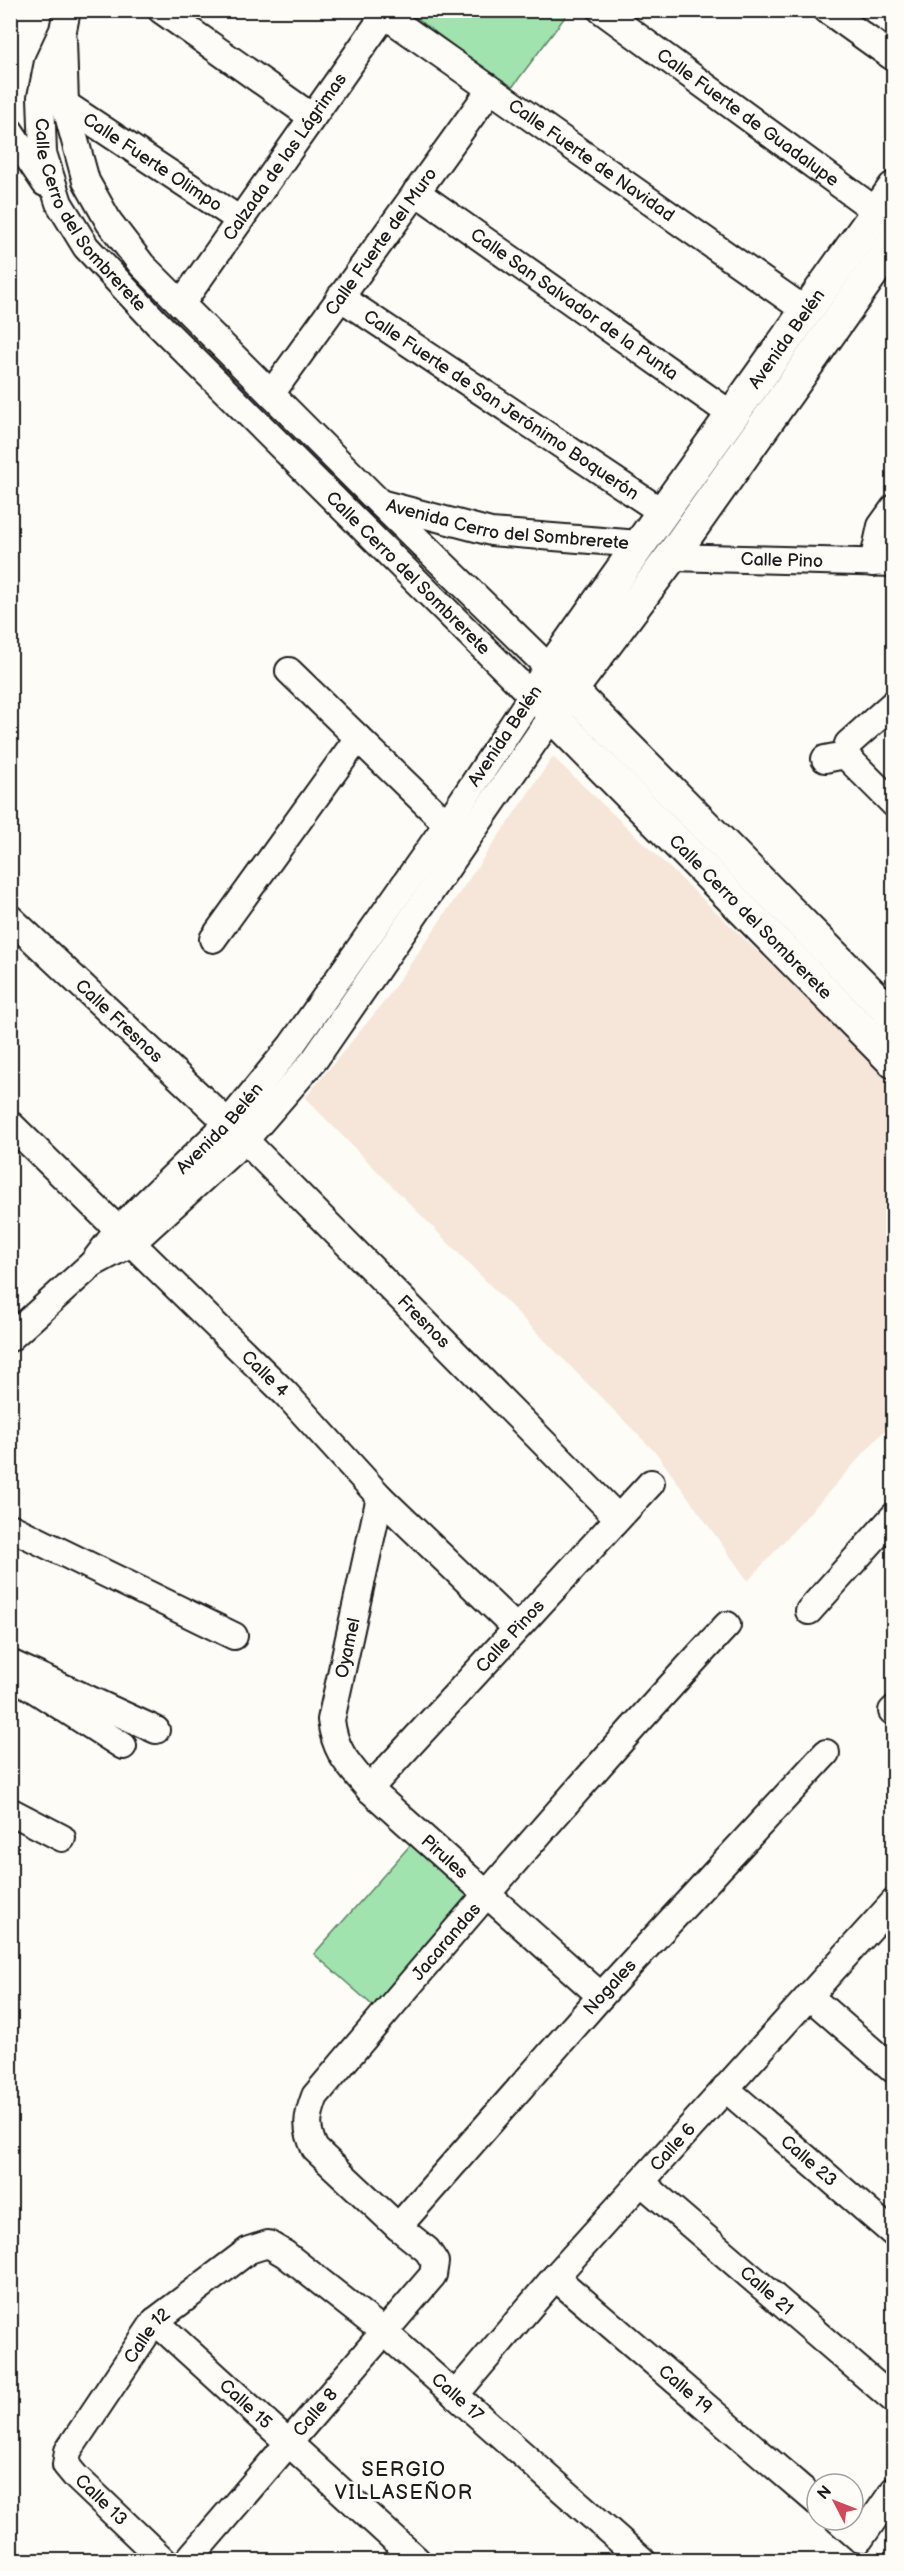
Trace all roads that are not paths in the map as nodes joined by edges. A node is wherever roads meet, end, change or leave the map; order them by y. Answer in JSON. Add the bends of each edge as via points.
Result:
{"nodes":[{"id":1,"x":161,"y":10,"type":"edge"},
{"id":2,"x":601,"y":10,"type":"edge"},
{"id":3,"x":827,"y":10,"type":"edge"},
{"id":4,"x":384,"y":12,"type":"edge"},
{"id":5,"x":65,"y":20,"type":"edge"},
{"id":6,"x":894,"y":58,"type":"edge"},
{"id":7,"x":490,"y":90,"type":"junction"},
{"id":8,"x":65,"y":104,"type":"junction"},
{"id":9,"x":312,"y":117,"type":"junction"},
{"id":10,"x":10,"y":131,"type":"edge"},
{"id":11,"x":416,"y":192,"type":"junction"},
{"id":12,"x":59,"y":203,"type":"junction"},
{"id":13,"x":888,"y":208,"type":"edge"},
{"id":14,"x":240,"y":220,"type":"junction"},
{"id":15,"x":894,"y":242,"type":"edge"},
{"id":16,"x":340,"y":297,"type":"junction"},
{"id":17,"x":181,"y":303,"type":"junction"},
{"id":18,"x":806,"y":311,"type":"junction"},
{"id":19,"x":272,"y":394,"type":"junction"},
{"id":20,"x":732,"y":415,"type":"junction"},
{"id":21,"x":378,"y":502,"type":"junction"},
{"id":22,"x":894,"y":508,"type":"edge"},
{"id":23,"x":662,"y":512,"type":"junction"},
{"id":24,"x":639,"y":544,"type":"junction"},
{"id":25,"x":671,"y":557,"type":"junction"},
{"id":26,"x":883,"y":563,"type":"edge"},
{"id":27,"x":289,"y":671,"type":"dead end"},
{"id":28,"x":560,"y":680,"type":"junction"},
{"id":29,"x":894,"y":703,"type":"edge"},
{"id":30,"x":541,"y":706,"type":"junction"},
{"id":31,"x":358,"y":738,"type":"junction"},
{"id":32,"x":894,"y":804,"type":"edge"},
{"id":33,"x":447,"y":824,"type":"junction"},
{"id":34,"x":10,"y":918,"type":"edge"},
{"id":35,"x":213,"y":939,"type":"dead end"},
{"id":36,"x":894,"y":1017,"type":"edge"},
{"id":37,"x":894,"y":1062,"type":"edge"},
{"id":38,"x":10,"y":1124,"type":"edge"},
{"id":39,"x":237,"y":1131,"type":"junction"},
{"id":40,"x":126,"y":1235,"type":"junction"},
{"id":41,"x":10,"y":1338,"type":"edge"},
{"id":42,"x":651,"y":1483,"type":"dead end"},
{"id":43,"x":380,"y":1497,"type":"junction"},
{"id":44,"x":894,"y":1516,"type":"edge"},
{"id":45,"x":618,"y":1518,"type":"junction"},
{"id":46,"x":10,"y":1527,"type":"edge"},
{"id":47,"x":809,"y":1611,"type":"dead end"},
{"id":48,"x":727,"y":1625,"type":"dead end"},
{"id":49,"x":516,"y":1628,"type":"junction"},
{"id":50,"x":234,"y":1636,"type":"dead end"},
{"id":51,"x":10,"y":1663,"type":"edge"},
{"id":52,"x":10,"y":1674,"type":"edge"},
{"id":53,"x":156,"y":1730,"type":"dead end"},
{"id":54,"x":123,"y":1746,"type":"dead end"},
{"id":55,"x":826,"y":1753,"type":"dead end"},
{"id":56,"x":369,"y":1789,"type":"junction"},
{"id":57,"x":10,"y":1811,"type":"edge"},
{"id":58,"x":62,"y":1838,"type":"dead end"},
{"id":59,"x":485,"y":1894,"type":"junction"},
{"id":60,"x":894,"y":1902,"type":"edge"},
{"id":61,"x":601,"y":1996,"type":"junction"},
{"id":62,"x":809,"y":1996,"type":"junction"},
{"id":63,"x":894,"y":2070,"type":"edge"},
{"id":64,"x":725,"y":2088,"type":"junction"},
{"id":65,"x":641,"y":2182,"type":"junction"},
{"id":66,"x":398,"y":2227,"type":"junction"},
{"id":67,"x":894,"y":2234,"type":"edge"},
{"id":68,"x":268,"y":2244,"type":"joint"},
{"id":69,"x":435,"y":2262,"type":"joint"},
{"id":70,"x":555,"y":2277,"type":"junction"},
{"id":71,"x":155,"y":2321,"type":"junction"},
{"id":72,"x":384,"y":2332,"type":"junction"},
{"id":73,"x":455,"y":2395,"type":"junction"},
{"id":74,"x":894,"y":2400,"type":"edge"},
{"id":75,"x":289,"y":2444,"type":"junction"},
{"id":76,"x":66,"y":2465,"type":"joint"},
{"id":77,"x":894,"y":2490,"type":"edge"},
{"id":78,"x":805,"y":2492,"type":"edge"},
{"id":79,"x":852,"y":2532,"type":"edge"},
{"id":80,"x":865,"y":2532,"type":"edge"},
{"id":81,"x":865,"y":2532,"type":"edge"},
{"id":82,"x":163,"y":2560,"type":"edge"},
{"id":83,"x":188,"y":2560,"type":"edge"},
{"id":84,"x":417,"y":2560,"type":"edge"},
{"id":85,"x":642,"y":2560,"type":"edge"}],
"edges":[{"from":1,"to":9,"type":"street"},
{"from":2,"to":13,"type":"street","name":"Calle Fuerte de Guadalupe"},
{"from":3,"to":6,"type":"street"},
{"from":4,"to":7,"type":"street","name":"Calle Fuerte de Navidad"},
{"from":4,"to":9,"type":"street","name":"Calzada de las Lágrimas"},
{"from":5,"to":8,"type":"street","name":"Calle Cerro del Sombrerete"},
{"from":5,"to":12,"type":"street","name":"Calle Cerro del Sombrerete","via":[[48,62],[41,97],[43,153]]},
{"from":7,"to":11,"type":"street","name":"Calle Fuerte del Muro"},
{"from":7,"to":18,"type":"street","name":"Calle Fuerte de Navidad"},
{"from":8,"to":14,"type":"street","name":"Calle Fuerte Olimpo"},
{"from":8,"to":17,"type":"street","name":"Calle Cerro del Sombrerete","via":[[86,181],[109,222],[142,265]]},
{"from":9,"to":14,"type":"street","name":"Calzada de las Lágrimas"},
{"from":10,"to":12,"type":"street"},
{"from":11,"to":16,"type":"street","name":"Calle Fuerte del Muro"},
{"from":11,"to":20,"type":"street","name":"Calle San Salvador de la Punta"},
{"from":12,"to":30,"type":"street","name":"Calle Cerro del Sombrerete","via":[[86,247],[156,322]]},
{"from":13,"to":18,"type":"main road","name":"Avenida Belén"},
{"from":14,"to":17,"type":"street","name":"Calzada de las Lágrimas"},
{"from":15,"to":25,"type":"main road","name":"Avenida Belén"},
{"from":16,"to":19,"type":"street","name":"Calle Fuerte del Muro"},
{"from":16,"to":23,"type":"street","name":"Calle Fuerte de San Jerónimo Boquerón"},
{"from":17,"to":19,"type":"street","name":"Calle Cerro del Sombrerete"},
{"from":18,"to":20,"type":"main road","name":"Avenida Belén"},
{"from":19,"to":21,"type":"street","name":"Calle Cerro del Sombrerete"},
{"from":20,"to":23,"type":"main road","name":"Avenida Belén"},
{"from":21,"to":24,"type":"street","name":"Avenida Cerro del Sombrerete","via":[[491,532]]},
{"from":21,"to":28,"type":"street","name":"Calle Cerro del Sombrerete"},
{"from":22,"to":26,"type":"street","via":[[881,526]]},
{"from":23,"to":24,"type":"main road","name":"Avenida Belén"},
{"from":24,"to":28,"type":"main road","name":"Avenida Belén"},
{"from":25,"to":26,"type":"street","name":"Calle Pino"},
{"from":25,"to":28,"type":"main road","name":"Avenida Belén"},
{"from":27,"to":31,"type":"street"},
{"from":28,"to":30,"type":"main road","name":"Avenida Belén"},
{"from":28,"to":36,"type":"main road","name":"Calle Cerro del Sombrerete"},
{"from":29,"to":32,"type":"street","via":[[835,757]]},
{"from":30,"to":33,"type":"street","name":"Avenida Belén"},
{"from":30,"to":37,"type":"main road","name":"Calle Cerro del Sombrerete"},
{"from":30,"to":39,"type":"street","name":"Avenida Belén","via":[[315,1059]]},
{"from":31,"to":33,"type":"street"},
{"from":31,"to":35,"type":"street"},
{"from":33,"to":39,"type":"street","name":"Avenida Belén","via":[[291,1046]]},
{"from":34,"to":39,"type":"street","name":"Calle Fresnos"},
{"from":38,"to":40,"type":"street","name":"Calle 4"},
{"from":39,"to":40,"type":"street","name":"Avenida Belén"},
{"from":39,"to":45,"type":"street","name":"Fresnos"},
{"from":40,"to":41,"type":"street","name":"Avenida Belén"},
{"from":40,"to":43,"type":"street","name":"Calle 4","via":[[286,1394]]},
{"from":42,"to":45,"type":"street","name":"Calle Pinos"},
{"from":43,"to":49,"type":"street","name":"Calle 4"},
{"from":43,"to":56,"type":"street","name":"Oyamel","via":[[332,1720],[340,1755]]},
{"from":44,"to":47,"type":"street"},
{"from":45,"to":49,"type":"street","name":"Calle Pinos"},
{"from":46,"to":50,"type":"street"},
{"from":48,"to":59,"type":"street","name":"Jacarandas","via":[[623,1736]]},
{"from":49,"to":56,"type":"street","name":"Calle Pinos"},
{"from":51,"to":53,"type":"street"},
{"from":52,"to":54,"type":"street"},
{"from":55,"to":61,"type":"street","name":"Nogales"},
{"from":56,"to":59,"type":"street","name":"Pirules"},
{"from":57,"to":58,"type":"street"},
{"from":59,"to":61,"type":"street","name":"Pirules"},
{"from":59,"to":66,"type":"street","name":"Jacarandas","via":[[315,2096],[308,2115],[308,2135],[315,2149]]},
{"from":60,"to":62,"type":"street","name":"Calle 6"},
{"from":61,"to":66,"type":"street","name":"Nogales"},
{"from":62,"to":63,"type":"street"},
{"from":62,"to":64,"type":"street","name":"Calle 6"},
{"from":64,"to":65,"type":"street","name":"Calle 6"},
{"from":64,"to":67,"type":"street","name":"Calle 23"},
{"from":65,"to":70,"type":"street","name":"Calle 6"},
{"from":65,"to":74,"type":"street","name":"Calle 21"},
{"from":66,"to":69,"type":"street","name":"Jacarandas","via":[[427,2250]]},
{"from":68,"to":71,"type":"street","name":"Calle 12","via":[[249,2250]]},
{"from":68,"to":72,"type":"street","name":"Calle 17"},
{"from":69,"to":72,"type":"street","name":"Calle 8","via":[[433,2275]]},
{"from":70,"to":73,"type":"street","name":"Calle 6"},
{"from":70,"to":78,"type":"street","name":"Calle 19"},
{"from":71,"to":75,"type":"street","name":"Calle 15"},
{"from":71,"to":76,"type":"street","name":"Calle 12","via":[[68,2451]]},
{"from":72,"to":73,"type":"street","name":"Calle 17"},
{"from":72,"to":75,"type":"street","name":"Calle 8"},
{"from":73,"to":85,"type":"street","name":"Calle 17"},
{"from":75,"to":83,"type":"street","name":"Calle 8"},
{"from":75,"to":84,"type":"street","name":"Calle 15"},
{"from":76,"to":82,"type":"street","name":"Calle 13"},
{"from":77,"to":80,"type":"street"},
{"from":79,"to":81,"type":"street","via":[[860,2539]]}]}
